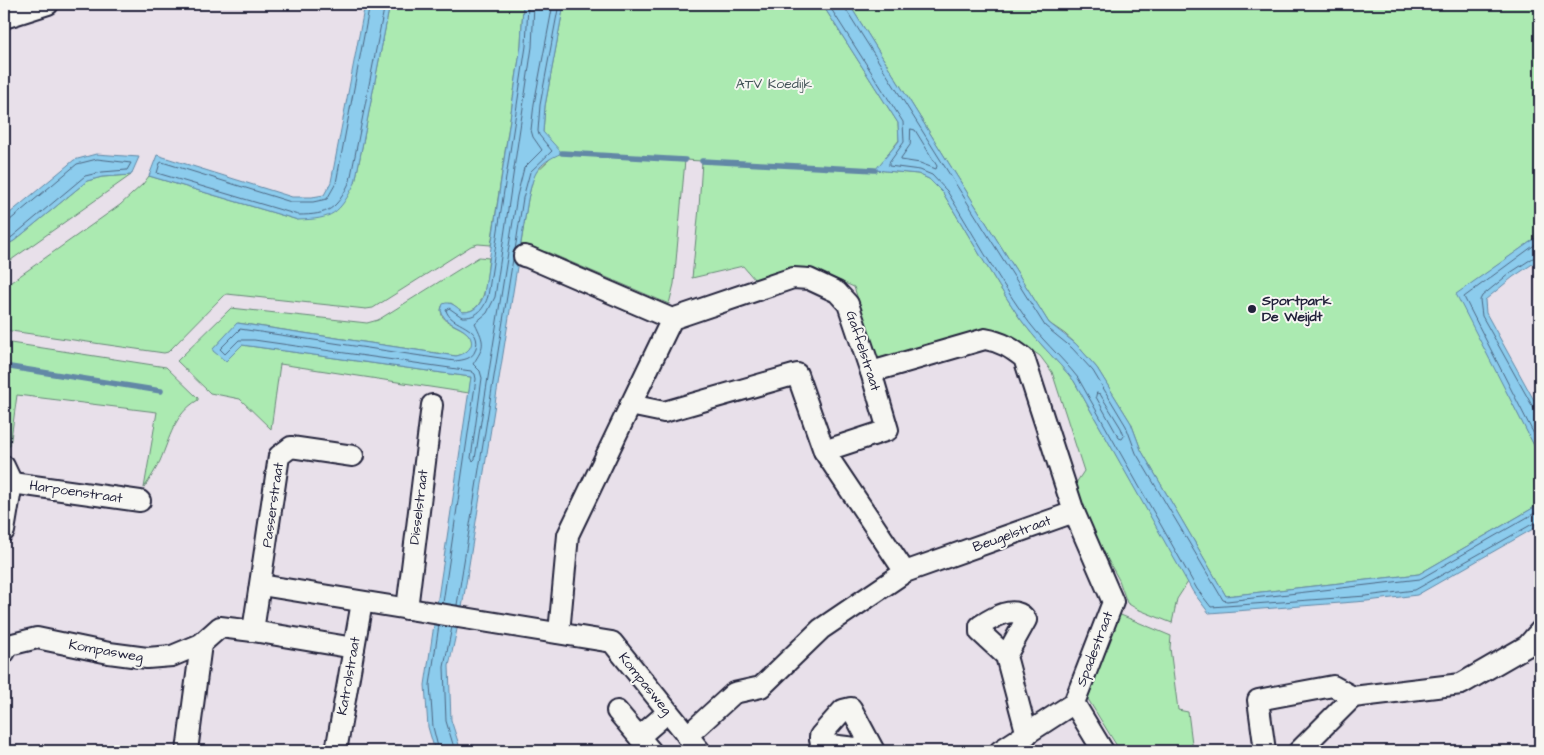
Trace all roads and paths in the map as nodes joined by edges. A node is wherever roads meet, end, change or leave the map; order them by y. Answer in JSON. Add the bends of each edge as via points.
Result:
{"nodes":[{"id":1,"x":48,"y":4,"type":"edge"},
{"id":2,"x":4,"y":18,"type":"edge"},
{"id":3,"x":524,"y":256,"type":"dead end"},
{"id":4,"x":672,"y":319,"type":"junction"},
{"id":5,"x":871,"y":372,"type":"junction"},
{"id":6,"x":432,"y":405,"type":"dead end"},
{"id":7,"x":630,"y":405,"type":"junction"},
{"id":8,"x":824,"y":451,"type":"junction"},
{"id":9,"x":353,"y":456,"type":"dead end"},
{"id":10,"x":8,"y":475,"type":"edge"},
{"id":11,"x":140,"y":502,"type":"dead end"},
{"id":12,"x":1074,"y":512,"type":"junction"},
{"id":13,"x":4,"y":531,"type":"edge"},
{"id":14,"x":905,"y":572,"type":"junction"},
{"id":15,"x":261,"y":585,"type":"junction"},
{"id":16,"x":362,"y":602,"type":"junction"},
{"id":17,"x":407,"y":609,"type":"junction"},
{"id":18,"x":253,"y":631,"type":"junction"},
{"id":19,"x":1540,"y":631,"type":"edge"},
{"id":20,"x":559,"y":633,"type":"junction"},
{"id":21,"x":201,"y":644,"type":"junction"},
{"id":22,"x":6,"y":645,"type":"edge"},
{"id":23,"x":354,"y":648,"type":"junction"},
{"id":24,"x":1006,"y":656,"type":"dead end"},
{"id":25,"x":1353,"y":698,"type":"junction"},
{"id":26,"x":1074,"y":703,"type":"junction"},
{"id":27,"x":617,"y":711,"type":"dead end"},
{"id":28,"x":668,"y":712,"type":"junction"},
{"id":29,"x":1027,"y":735,"type":"junction"},
{"id":30,"x":687,"y":736,"type":"junction"},
{"id":31,"x":645,"y":744,"type":"edge"},
{"id":32,"x":187,"y":751,"type":"edge"},
{"id":33,"x":336,"y":751,"type":"edge"},
{"id":34,"x":700,"y":751,"type":"edge"},
{"id":35,"x":1000,"y":751,"type":"edge"},
{"id":36,"x":1104,"y":751,"type":"edge"},
{"id":37,"x":1265,"y":751,"type":"edge"},
{"id":38,"x":1299,"y":751,"type":"edge"}],
"edges":[{"from":1,"to":2,"type":"street"},
{"from":3,"to":4,"type":"street"},
{"from":4,"to":5,"type":"street","name":"Gaffelstraat","via":[[792,278],[809,279],[838,292],[848,304]]},
{"from":4,"to":7,"type":"street"},
{"from":5,"to":8,"type":"street","name":"Gaffelstraat","via":[[888,430]]},
{"from":5,"to":12,"type":"street","via":[[985,339],[1013,349],[1024,358]]},
{"from":6,"to":17,"type":"street","name":"Disselstraat"},
{"from":7,"to":8,"type":"street","via":[[664,412],[797,374]]},
{"from":7,"to":20,"type":"street","via":[[568,535]]},
{"from":8,"to":14,"type":"street"},
{"from":9,"to":15,"type":"street","name":"Passerstraat","via":[[291,447],[280,456]]},
{"from":10,"to":11,"type":"street","name":"Harpoenstraat"},
{"from":10,"to":13,"type":"street","name":"Harpoenstraat"},
{"from":12,"to":14,"type":"street","name":"Beugelstraat"},
{"from":12,"to":26,"type":"street","name":"Spadestraat","via":[[1113,602]]},
{"from":14,"to":30,"type":"street","name":"Beugelstraat","via":[[820,629],[761,687],[734,692]]},
{"from":15,"to":16,"type":"street"},
{"from":15,"to":18,"type":"street","name":"Passerstraat"},
{"from":16,"to":17,"type":"street"},
{"from":16,"to":23,"type":"street","name":"Katrolstraat"},
{"from":17,"to":20,"type":"street","name":"Kompasweg"},
{"from":18,"to":21,"type":"street","name":"Kompasweg","via":[[220,628]]},
{"from":18,"to":23,"type":"street","name":"Kompasweg"},
{"from":19,"to":25,"type":"street","via":[[1527,646],[1461,684]]},
{"from":20,"to":28,"type":"street","name":"Kompasweg","via":[[612,642]]},
{"from":21,"to":22,"type":"street","name":"Kompasweg","via":[[172,656],[147,658],[38,638]]},
{"from":21,"to":32,"type":"street"},
{"from":23,"to":33,"type":"street","name":"Katrolstraat"},
{"from":24,"to":29,"type":"street"},
{"from":25,"to":37,"type":"street","via":[[1332,686],[1258,700]]},
{"from":25,"to":38,"type":"street"},
{"from":26,"to":29,"type":"street","name":"Spadestraat"},
{"from":26,"to":36,"type":"street","name":"Spadestraat"},
{"from":27,"to":31,"type":"street"},
{"from":28,"to":30,"type":"street","name":"Kompasweg"},
{"from":28,"to":31,"type":"street"},
{"from":29,"to":35,"type":"street","name":"Spadestraat"},
{"from":30,"to":34,"type":"street","name":"Kompasweg"}]}
